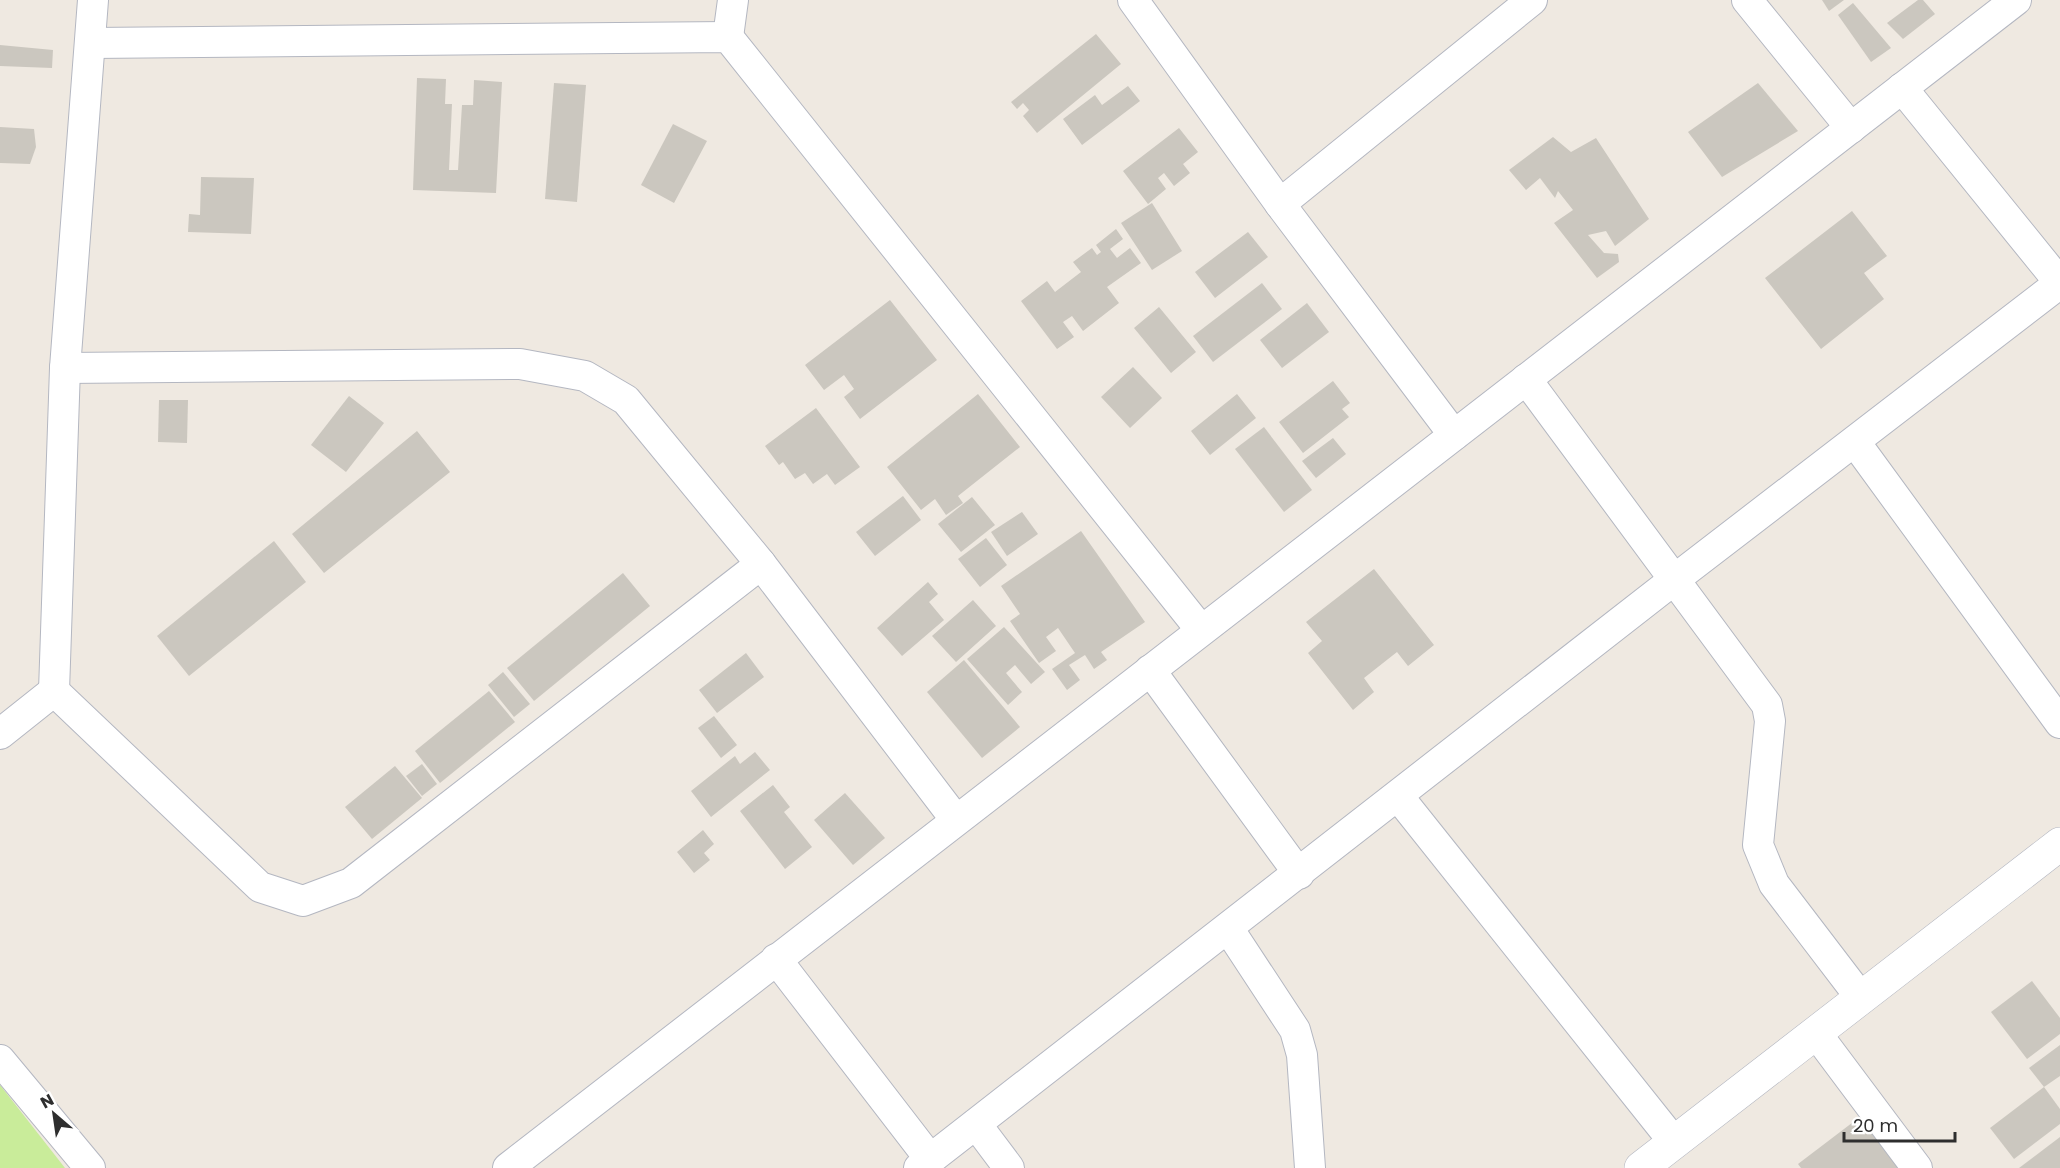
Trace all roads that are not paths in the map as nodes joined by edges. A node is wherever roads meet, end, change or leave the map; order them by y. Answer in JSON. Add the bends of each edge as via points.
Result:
{"nodes":[{"id":1,"x":93,"y":0,"type":"edge"},
{"id":2,"x":733,"y":0,"type":"edge"},
{"id":3,"x":1133,"y":0,"type":"edge"},
{"id":4,"x":1532,"y":0,"type":"edge"},
{"id":5,"x":1747,"y":0,"type":"edge"},
{"id":6,"x":2016,"y":0,"type":"edge"},
{"id":7,"x":728,"y":37,"type":"junction"},
{"id":8,"x":91,"y":43,"type":"junction"},
{"id":9,"x":1902,"y":88,"type":"junction"},
{"id":10,"x":1851,"y":128,"type":"junction"},
{"id":11,"x":1280,"y":204,"type":"junction"},
{"id":12,"x":2060,"y":283,"type":"edge"},
{"id":13,"x":65,"y":368,"type":"junction"},
{"id":14,"x":1526,"y":379,"type":"junction"},
{"id":15,"x":1454,"y":435,"type":"junction"},
{"id":16,"x":1855,"y":442,"type":"junction"},
{"id":17,"x":761,"y":564,"type":"junction"},
{"id":18,"x":1675,"y":579,"type":"junction"},
{"id":19,"x":1201,"y":630,"type":"junction"},
{"id":20,"x":1150,"y":670,"type":"junction"},
{"id":21,"x":54,"y":691,"type":"junction"},
{"id":22,"x":2060,"y":723,"type":"edge"},
{"id":23,"x":0,"y":734,"type":"edge"},
{"id":24,"x":1398,"y":796,"type":"junction"},
{"id":25,"x":956,"y":820,"type":"junction"},
{"id":26,"x":2060,"y":844,"type":"edge"},
{"id":27,"x":1299,"y":874,"type":"junction"},
{"id":28,"x":1228,"y":928,"type":"junction"},
{"id":29,"x":776,"y":959,"type":"junction"},
{"id":30,"x":1861,"y":998,"type":"junction"},
{"id":31,"x":1816,"y":1033,"type":"junction"},
{"id":32,"x":0,"y":1060,"type":"edge"},
{"id":33,"x":976,"y":1124,"type":"junction"},
{"id":34,"x":1674,"y":1143,"type":"junction"},
{"id":35,"x":924,"y":1164,"type":"edge"},
{"id":36,"x":90,"y":1168,"type":"edge"},
{"id":37,"x":508,"y":1168,"type":"edge"},
{"id":38,"x":1009,"y":1168,"type":"edge"},
{"id":39,"x":1310,"y":1168,"type":"edge"},
{"id":40,"x":1641,"y":1168,"type":"edge"},
{"id":41,"x":1917,"y":1168,"type":"edge"}],
"edges":[{"from":1,"to":8,"type":"street"},
{"from":2,"to":7,"type":"street"},
{"from":3,"to":11,"type":"street"},
{"from":4,"to":11,"type":"street"},
{"from":5,"to":10,"type":"street"},
{"from":6,"to":9,"type":"street"},
{"from":7,"to":8,"type":"street"},
{"from":7,"to":19,"type":"street"},
{"from":8,"to":13,"type":"street"},
{"from":9,"to":10,"type":"street"},
{"from":9,"to":12,"type":"street"},
{"from":10,"to":14,"type":"street"},
{"from":11,"to":15,"type":"street"},
{"from":12,"to":16,"type":"street"},
{"from":13,"to":17,"type":"street","via":[[520,364],[585,376],[626,400]]},
{"from":13,"to":21,"type":"street"},
{"from":14,"to":15,"type":"street"},
{"from":14,"to":18,"type":"street"},
{"from":15,"to":19,"type":"street"},
{"from":16,"to":18,"type":"street"},
{"from":16,"to":22,"type":"street"},
{"from":17,"to":21,"type":"street","via":[[351,883],[303,902],[260,887]]},
{"from":17,"to":25,"type":"street"},
{"from":18,"to":24,"type":"street"},
{"from":18,"to":30,"type":"street","via":[[1767,705],[1770,721],[1758,845],[1764,864],[1774,884]]},
{"from":19,"to":20,"type":"street"},
{"from":20,"to":25,"type":"street"},
{"from":20,"to":27,"type":"street"},
{"from":21,"to":23,"type":"street"},
{"from":24,"to":27,"type":"street"},
{"from":24,"to":34,"type":"street"},
{"from":25,"to":29,"type":"street"},
{"from":26,"to":30,"type":"main road"},
{"from":27,"to":28,"type":"street"},
{"from":28,"to":33,"type":"street"},
{"from":28,"to":39,"type":"street","via":[[1295,1030],[1302,1055]]},
{"from":29,"to":35,"type":"street"},
{"from":29,"to":37,"type":"street"},
{"from":30,"to":31,"type":"main road"},
{"from":31,"to":34,"type":"main road"},
{"from":31,"to":41,"type":"street"},
{"from":32,"to":36,"type":"street"},
{"from":33,"to":35,"type":"street"},
{"from":33,"to":38,"type":"street"},
{"from":34,"to":40,"type":"main road"}]}
